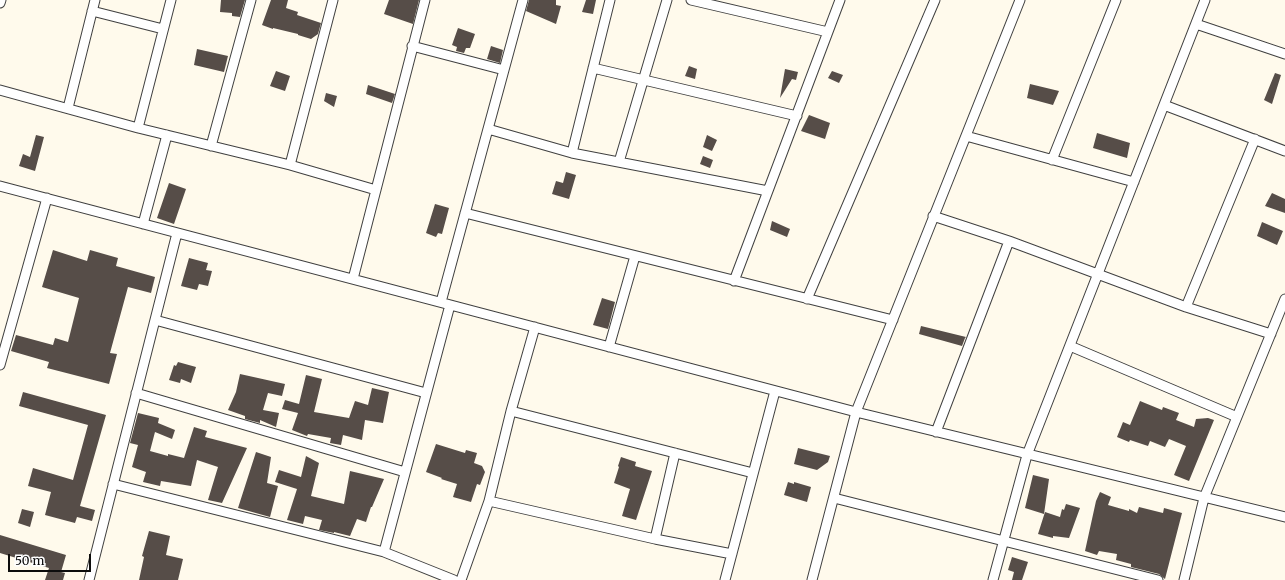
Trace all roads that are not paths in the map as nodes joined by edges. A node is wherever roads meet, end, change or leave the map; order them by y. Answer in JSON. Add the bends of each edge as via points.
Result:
{"nodes":[{"id":1,"x":1,"y":0,"type":"edge"},
{"id":2,"x":95,"y":0,"type":"edge"},
{"id":3,"x":171,"y":0,"type":"edge"},
{"id":4,"x":251,"y":0,"type":"edge"},
{"id":5,"x":333,"y":0,"type":"edge"},
{"id":6,"x":425,"y":0,"type":"edge"},
{"id":7,"x":523,"y":0,"type":"edge"},
{"id":8,"x":610,"y":0,"type":"edge"},
{"id":9,"x":667,"y":0,"type":"edge"},
{"id":10,"x":692,"y":0,"type":"edge"},
{"id":11,"x":840,"y":0,"type":"edge"},
{"id":12,"x":935,"y":0,"type":"edge"},
{"id":13,"x":1020,"y":0,"type":"edge"},
{"id":14,"x":1116,"y":0,"type":"edge"},
{"id":15,"x":1205,"y":0,"type":"edge"},
{"id":16,"x":0,"y":3,"type":"edge"},
{"id":17,"x":92,"y":11,"type":"junction"},
{"id":18,"x":1196,"y":24,"type":"junction"},
{"id":19,"x":163,"y":28,"type":"junction"},
{"id":20,"x":828,"y":32,"type":"junction"},
{"id":21,"x":412,"y":46,"type":"junction"},
{"id":22,"x":1285,"y":54,"type":"edge"},
{"id":23,"x":593,"y":68,"type":"junction"},
{"id":24,"x":504,"y":70,"type":"junction"},
{"id":25,"x":644,"y":79,"type":"junction"},
{"id":26,"x":0,"y":90,"type":"edge"},
{"id":27,"x":1164,"y":105,"type":"junction"},
{"id":28,"x":68,"y":108,"type":"junction"},
{"id":29,"x":797,"y":116,"type":"junction"},
{"id":30,"x":138,"y":128,"type":"junction"},
{"id":31,"x":488,"y":129,"type":"junction"},
{"id":32,"x":168,"y":135,"type":"junction"},
{"id":33,"x":966,"y":136,"type":"junction"},
{"id":34,"x":1255,"y":139,"type":"junction"},
{"id":35,"x":211,"y":146,"type":"junction"},
{"id":36,"x":1285,"y":151,"type":"edge"},
{"id":37,"x":572,"y":153,"type":"junction"},
{"id":38,"x":1052,"y":160,"type":"junction"},
{"id":39,"x":619,"y":162,"type":"junction"},
{"id":40,"x":290,"y":165,"type":"junction"},
{"id":41,"x":1134,"y":182,"type":"junction"},
{"id":42,"x":0,"y":186,"type":"edge"},
{"id":43,"x":376,"y":190,"type":"junction"},
{"id":44,"x":768,"y":190,"type":"junction"},
{"id":45,"x":47,"y":198,"type":"junction"},
{"id":46,"x":465,"y":213,"type":"junction"},
{"id":47,"x":933,"y":216,"type":"junction"},
{"id":48,"x":143,"y":224,"type":"junction"},
{"id":49,"x":177,"y":233,"type":"junction"},
{"id":50,"x":1009,"y":240,"type":"junction"},
{"id":51,"x":635,"y":256,"type":"junction"},
{"id":52,"x":1098,"y":273,"type":"junction"},
{"id":53,"x":353,"y":279,"type":"junction"},
{"id":54,"x":734,"y":281,"type":"junction"},
{"id":55,"x":808,"y":299,"type":"junction"},
{"id":56,"x":1285,"y":299,"type":"edge"},
{"id":57,"x":441,"y":302,"type":"junction"},
{"id":58,"x":450,"y":305,"type":"junction"},
{"id":59,"x":1186,"y":307,"type":"junction"},
{"id":60,"x":155,"y":320,"type":"junction"},
{"id":61,"x":892,"y":320,"type":"junction"},
{"id":62,"x":535,"y":327,"type":"junction"},
{"id":63,"x":1272,"y":334,"type":"junction"},
{"id":64,"x":1070,"y":346,"type":"junction"},
{"id":65,"x":609,"y":347,"type":"junction"},
{"id":66,"x":0,"y":365,"type":"edge"},
{"id":67,"x":775,"y":391,"type":"junction"},
{"id":68,"x":136,"y":393,"type":"junction"},
{"id":69,"x":426,"y":393,"type":"junction"},
{"id":70,"x":511,"y":411,"type":"junction"},
{"id":71,"x":856,"y":412,"type":"junction"},
{"id":72,"x":1237,"y":417,"type":"junction"},
{"id":73,"x":936,"y":432,"type":"junction"},
{"id":74,"x":675,"y":453,"type":"junction"},
{"id":75,"x":1027,"y":455,"type":"junction"},
{"id":76,"x":405,"y":472,"type":"junction"},
{"id":77,"x":753,"y":473,"type":"junction"},
{"id":78,"x":113,"y":484,"type":"junction"},
{"id":79,"x":834,"y":498,"type":"junction"},
{"id":80,"x":1204,"y":498,"type":"junction"},
{"id":81,"x":489,"y":501,"type":"junction"},
{"id":82,"x":1285,"y":518,"type":"edge"},
{"id":83,"x":655,"y":539,"type":"junction"},
{"id":84,"x":1004,"y":542,"type":"junction"},
{"id":85,"x":384,"y":552,"type":"junction"},
{"id":86,"x":732,"y":554,"type":"junction"},
{"id":87,"x":89,"y":580,"type":"edge"},
{"id":88,"x":454,"y":580,"type":"edge"},
{"id":89,"x":461,"y":580,"type":"edge"},
{"id":90,"x":725,"y":580,"type":"edge"},
{"id":91,"x":814,"y":580,"type":"edge"},
{"id":92,"x":994,"y":580,"type":"edge"},
{"id":93,"x":1158,"y":580,"type":"edge"},
{"id":94,"x":1184,"y":580,"type":"edge"}],
"edges":[{"from":1,"to":16,"type":"street"},
{"from":2,"to":17,"type":"street"},
{"from":3,"to":19,"type":"street"},
{"from":4,"to":35,"type":"street"},
{"from":5,"to":40,"type":"street"},
{"from":6,"to":21,"type":"street"},
{"from":7,"to":24,"type":"street"},
{"from":8,"to":23,"type":"street"},
{"from":9,"to":25,"type":"street"},
{"from":10,"to":20,"type":"street"},
{"from":11,"to":20,"type":"street"},
{"from":12,"to":55,"type":"street"},
{"from":13,"to":33,"type":"street"},
{"from":14,"to":38,"type":"street"},
{"from":15,"to":18,"type":"street"},
{"from":17,"to":19,"type":"street"},
{"from":17,"to":28,"type":"street"},
{"from":18,"to":22,"type":"street"},
{"from":18,"to":27,"type":"street"},
{"from":19,"to":30,"type":"street"},
{"from":20,"to":29,"type":"street"},
{"from":21,"to":24,"type":"street"},
{"from":21,"to":43,"type":"street"},
{"from":23,"to":25,"type":"street"},
{"from":23,"to":37,"type":"street"},
{"from":24,"to":31,"type":"street"},
{"from":25,"to":29,"type":"street"},
{"from":25,"to":39,"type":"street"},
{"from":26,"to":28,"type":"street"},
{"from":27,"to":34,"type":"street"},
{"from":27,"to":41,"type":"street"},
{"from":28,"to":30,"type":"street"},
{"from":29,"to":44,"type":"street"},
{"from":30,"to":32,"type":"street"},
{"from":31,"to":37,"type":"street"},
{"from":31,"to":46,"type":"street"},
{"from":32,"to":35,"type":"street"},
{"from":32,"to":48,"type":"street"},
{"from":33,"to":38,"type":"street"},
{"from":33,"to":47,"type":"street"},
{"from":34,"to":36,"type":"street"},
{"from":34,"to":59,"type":"street"},
{"from":35,"to":40,"type":"street"},
{"from":37,"to":39,"type":"street"},
{"from":38,"to":41,"type":"street"},
{"from":39,"to":44,"type":"street"},
{"from":40,"to":43,"type":"street"},
{"from":41,"to":52,"type":"street"},
{"from":42,"to":45,"type":"street"},
{"from":43,"to":53,"type":"street"},
{"from":44,"to":54,"type":"street"},
{"from":45,"to":48,"type":"street"},
{"from":45,"to":66,"type":"street"},
{"from":46,"to":51,"type":"street"},
{"from":46,"to":57,"type":"street"},
{"from":47,"to":50,"type":"street"},
{"from":47,"to":61,"type":"street"},
{"from":48,"to":49,"type":"street"},
{"from":49,"to":53,"type":"street"},
{"from":49,"to":60,"type":"street"},
{"from":50,"to":52,"type":"street"},
{"from":50,"to":73,"type":"street"},
{"from":51,"to":54,"type":"street"},
{"from":51,"to":65,"type":"street"},
{"from":52,"to":59,"type":"street"},
{"from":52,"to":64,"type":"street"},
{"from":53,"to":57,"type":"street"},
{"from":54,"to":55,"type":"street"},
{"from":55,"to":61,"type":"street"},
{"from":56,"to":63,"type":"street"},
{"from":57,"to":58,"type":"street"},
{"from":58,"to":62,"type":"street"},
{"from":58,"to":69,"type":"street"},
{"from":59,"to":63,"type":"street"},
{"from":60,"to":68,"type":"street"},
{"from":60,"to":69,"type":"street"},
{"from":61,"to":71,"type":"street"},
{"from":62,"to":65,"type":"street"},
{"from":62,"to":70,"type":"street"},
{"from":63,"to":72,"type":"street"},
{"from":64,"to":72,"type":"street"},
{"from":64,"to":75,"type":"street"},
{"from":65,"to":67,"type":"street"},
{"from":67,"to":71,"type":"street"},
{"from":67,"to":77,"type":"street"},
{"from":68,"to":76,"type":"street"},
{"from":68,"to":78,"type":"street"},
{"from":69,"to":76,"type":"street"},
{"from":70,"to":74,"type":"street"},
{"from":70,"to":81,"type":"street"},
{"from":71,"to":73,"type":"street"},
{"from":71,"to":79,"type":"street"},
{"from":72,"to":80,"type":"street"},
{"from":73,"to":75,"type":"street"},
{"from":74,"to":77,"type":"street"},
{"from":74,"to":83,"type":"street"},
{"from":75,"to":80,"type":"street"},
{"from":75,"to":84,"type":"street"},
{"from":76,"to":85,"type":"street"},
{"from":77,"to":86,"type":"street"},
{"from":78,"to":85,"type":"street"},
{"from":78,"to":87,"type":"street"},
{"from":79,"to":84,"type":"street"},
{"from":79,"to":91,"type":"street"},
{"from":80,"to":82,"type":"street"},
{"from":80,"to":94,"type":"street"},
{"from":81,"to":83,"type":"street"},
{"from":81,"to":89,"type":"street"},
{"from":83,"to":86,"type":"street"},
{"from":84,"to":92,"type":"street"},
{"from":84,"to":93,"type":"street"},
{"from":85,"to":88,"type":"street"},
{"from":86,"to":90,"type":"street"}]}
